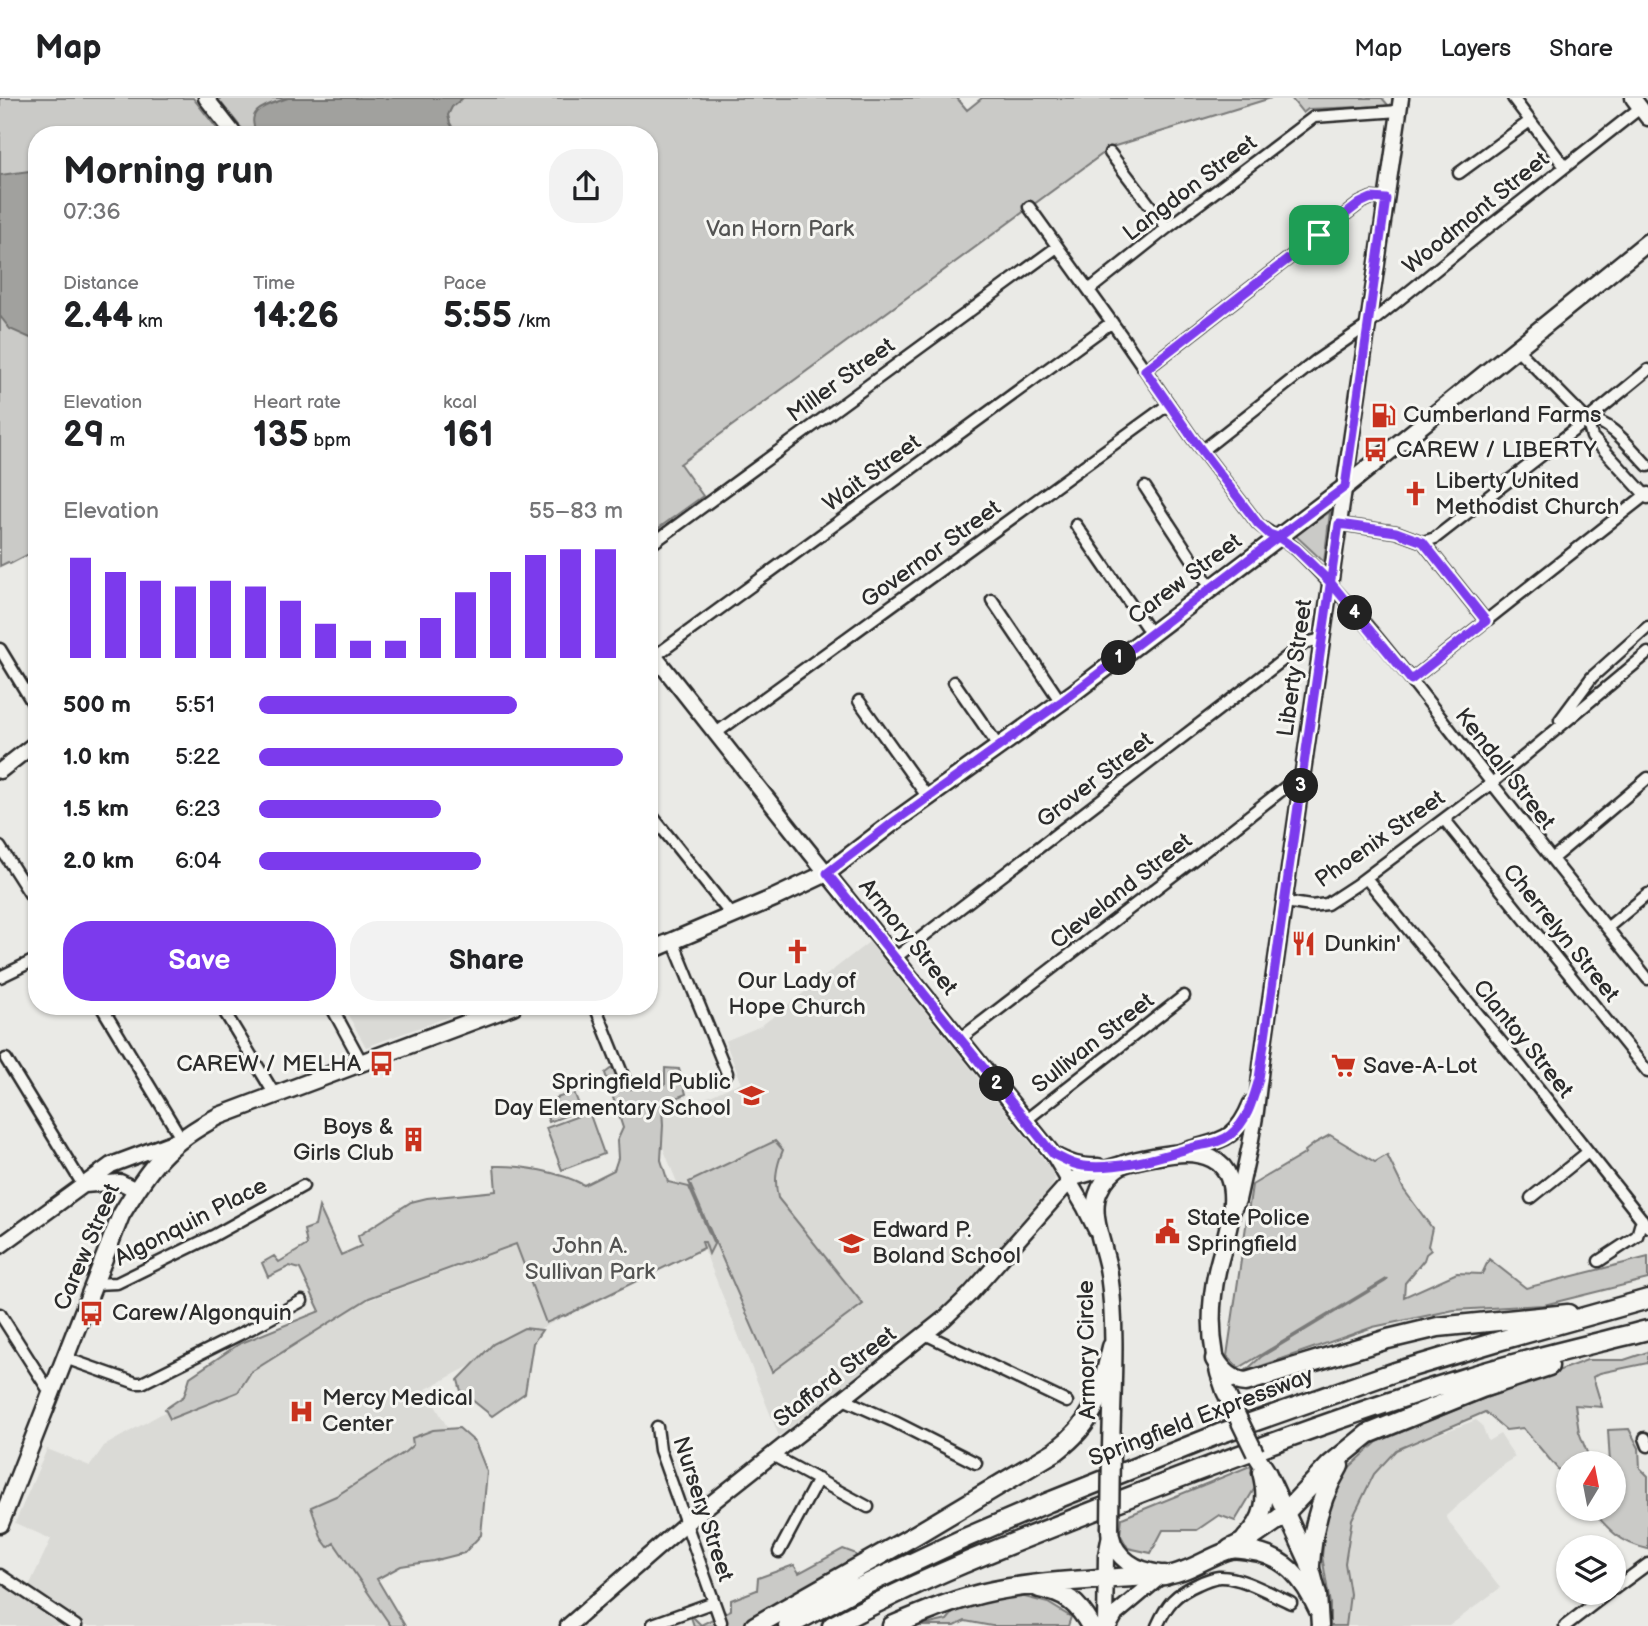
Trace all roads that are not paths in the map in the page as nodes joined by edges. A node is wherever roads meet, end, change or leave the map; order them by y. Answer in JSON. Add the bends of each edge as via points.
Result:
{"nodes":[{"id":1,"x":206,"y":98,"type":"edge"},
{"id":2,"x":1391,"y":98,"type":"edge"},
{"id":3,"x":1513,"y":98,"type":"edge"},
{"id":4,"x":1400,"y":104,"type":"edge"},
{"id":5,"x":1640,"y":108,"type":"edge"},
{"id":6,"x":1530,"y":121,"type":"junction"},
{"id":7,"x":228,"y":126,"type":"edge"},
{"id":8,"x":1110,"y":153,"type":"dead end"},
{"id":9,"x":1565,"y":167,"type":"junction"},
{"id":10,"x":1459,"y":173,"type":"dead end"},
{"id":11,"x":1386,"y":199,"type":"junction"},
{"id":12,"x":1029,"y":207,"type":"dead end"},
{"id":13,"x":1167,"y":228,"type":"junction"},
{"id":14,"x":1648,"y":242,"type":"edge"},
{"id":15,"x":1057,"y":247,"type":"junction"},
{"id":16,"x":1089,"y":290,"type":"junction"},
{"id":17,"x":1112,"y":322,"type":"junction"},
{"id":18,"x":1368,"y":325,"type":"junction"},
{"id":19,"x":1516,"y":348,"type":"junction"},
{"id":20,"x":1145,"y":370,"type":"junction"},
{"id":21,"x":1648,"y":370,"type":"edge"},
{"id":22,"x":1169,"y":404,"type":"junction"},
{"id":23,"x":1587,"y":421,"type":"junction"},
{"id":24,"x":1202,"y":451,"type":"junction"},
{"id":25,"x":1648,"y":466,"type":"edge"},
{"id":26,"x":1145,"y":487,"type":"dead end"},
{"id":27,"x":1345,"y":487,"type":"junction"},
{"id":28,"x":1647,"y":496,"type":"edge"},
{"id":29,"x":1339,"y":524,"type":"junction"},
{"id":30,"x":1076,"y":525,"type":"dead end"},
{"id":31,"x":1278,"y":537,"type":"junction"},
{"id":32,"x":658,"y":539,"type":"edge"},
{"id":33,"x":1423,"y":542,"type":"junction"},
{"id":34,"x":1331,"y":583,"type":"junction"},
{"id":35,"x":1211,"y":588,"type":"junction"},
{"id":36,"x":992,"y":600,"type":"dead end"},
{"id":37,"x":1486,"y":621,"type":"junction"},
{"id":38,"x":1648,"y":627,"type":"edge"},
{"id":39,"x":1151,"y":634,"type":"junction"},
{"id":40,"x":1322,"y":639,"type":"junction"},
{"id":41,"x":1635,"y":640,"type":"junction"},
{"id":42,"x":0,"y":649,"type":"edge"},
{"id":43,"x":658,"y":649,"type":"edge"},
{"id":44,"x":1647,"y":653,"type":"edge"},
{"id":45,"x":658,"y":660,"type":"edge"},
{"id":46,"x":1411,"y":680,"type":"junction"},
{"id":47,"x":954,"y":682,"type":"dead end"},
{"id":48,"x":28,"y":695,"type":"edge"},
{"id":49,"x":859,"y":701,"type":"dead end"},
{"id":50,"x":1061,"y":702,"type":"junction"},
{"id":51,"x":716,"y":733,"type":"junction"},
{"id":52,"x":1549,"y":734,"type":"junction"},
{"id":53,"x":999,"y":747,"type":"junction"},
{"id":54,"x":28,"y":750,"type":"edge"},
{"id":55,"x":0,"y":771,"type":"edge"},
{"id":56,"x":1303,"y":771,"type":"junction"},
{"id":57,"x":1648,"y":778,"type":"edge"},
{"id":58,"x":1492,"y":783,"type":"junction"},
{"id":59,"x":929,"y":799,"type":"junction"},
{"id":60,"x":1444,"y":819,"type":"junction"},
{"id":61,"x":658,"y":823,"type":"edge"},
{"id":62,"x":0,"y":847,"type":"edge"},
{"id":63,"x":1552,"y":859,"type":"junction"},
{"id":64,"x":827,"y":873,"type":"junction"},
{"id":65,"x":1366,"y":878,"type":"junction"},
{"id":66,"x":28,"y":891,"type":"edge"},
{"id":67,"x":1648,"y":894,"type":"edge"},
{"id":68,"x":1285,"y":902,"type":"junction"},
{"id":69,"x":732,"y":916,"type":"junction"},
{"id":70,"x":1607,"y":928,"type":"junction"},
{"id":71,"x":673,"y":941,"type":"junction"},
{"id":72,"x":658,"y":947,"type":"edge"},
{"id":73,"x":895,"y":958,"type":"junction"},
{"id":74,"x":28,"y":963,"type":"edge"},
{"id":75,"x":0,"y":977,"type":"edge"},
{"id":76,"x":1648,"y":979,"type":"edge"},
{"id":77,"x":1184,"y":996,"type":"dead end"},
{"id":78,"x":106,"y":1015,"type":"edge"},
{"id":79,"x":226,"y":1015,"type":"edge"},
{"id":80,"x":336,"y":1015,"type":"edge"},
{"id":81,"x":489,"y":1015,"type":"edge"},
{"id":82,"x":599,"y":1015,"type":"edge"},
{"id":83,"x":960,"y":1039,"type":"junction"},
{"id":84,"x":6,"y":1059,"type":"dead end"},
{"id":85,"x":362,"y":1063,"type":"junction"},
{"id":86,"x":1648,"y":1072,"type":"edge"},
{"id":87,"x":727,"y":1073,"type":"dead end"},
{"id":88,"x":624,"y":1077,"type":"dead end"},
{"id":89,"x":1259,"y":1079,"type":"junction"},
{"id":90,"x":275,"y":1095,"type":"junction"},
{"id":91,"x":1026,"y":1120,"type":"junction"},
{"id":92,"x":181,"y":1138,"type":"junction"},
{"id":93,"x":1588,"y":1152,"type":"junction"},
{"id":94,"x":1176,"y":1153,"type":"junction"},
{"id":95,"x":1053,"y":1154,"type":"junction"},
{"id":96,"x":1116,"y":1166,"type":"junction"},
{"id":97,"x":1070,"y":1181,"type":"junction"},
{"id":98,"x":83,"y":1185,"type":"junction"},
{"id":99,"x":303,"y":1186,"type":"dead end"},
{"id":100,"x":136,"y":1190,"type":"junction"},
{"id":101,"x":1531,"y":1198,"type":"dead end"},
{"id":102,"x":1231,"y":1214,"type":"junction"},
{"id":103,"x":1645,"y":1223,"type":"edge"},
{"id":104,"x":1100,"y":1238,"type":"junction"},
{"id":105,"x":0,"y":1246,"type":"edge"},
{"id":106,"x":1600,"y":1261,"type":"dead end"},
{"id":107,"x":94,"y":1283,"type":"junction"},
{"id":108,"x":1648,"y":1299,"type":"edge"},
{"id":109,"x":302,"y":1301,"type":"dead end"},
{"id":110,"x":1603,"y":1312,"type":"junction"},
{"id":111,"x":0,"y":1314,"type":"edge"},
{"id":112,"x":1648,"y":1330,"type":"edge"},
{"id":113,"x":925,"y":1334,"type":"junction"},
{"id":114,"x":1112,"y":1347,"type":"junction"},
{"id":115,"x":65,"y":1358,"type":"junction"},
{"id":116,"x":1215,"y":1359,"type":"junction"},
{"id":117,"x":51,"y":1394,"type":"junction"},
{"id":118,"x":843,"y":1399,"type":"junction"},
{"id":119,"x":1067,"y":1402,"type":"dead end"},
{"id":120,"x":657,"y":1427,"type":"dead end"},
{"id":121,"x":1351,"y":1448,"type":"junction"},
{"id":122,"x":772,"y":1455,"type":"junction"},
{"id":123,"x":976,"y":1463,"type":"dead end"},
{"id":124,"x":1263,"y":1469,"type":"junction"},
{"id":125,"x":818,"y":1479,"type":"junction"},
{"id":126,"x":868,"y":1507,"type":"dead end"},
{"id":127,"x":1286,"y":1512,"type":"junction"},
{"id":128,"x":0,"y":1524,"type":"edge"},
{"id":129,"x":685,"y":1524,"type":"junction"},
{"id":130,"x":1110,"y":1531,"type":"junction"},
{"id":131,"x":1233,"y":1548,"type":"junction"},
{"id":132,"x":779,"y":1552,"type":"dead end"},
{"id":133,"x":1648,"y":1564,"type":"edge"},
{"id":134,"x":1310,"y":1565,"type":"junction"},
{"id":135,"x":0,"y":1575,"type":"edge"},
{"id":136,"x":1163,"y":1575,"type":"junction"},
{"id":137,"x":1107,"y":1579,"type":"junction"},
{"id":138,"x":1626,"y":1580,"type":"edge"},
{"id":139,"x":1026,"y":1586,"type":"junction"},
{"id":140,"x":714,"y":1602,"type":"junction"},
{"id":141,"x":1291,"y":1603,"type":"dead end"},
{"id":142,"x":1592,"y":1605,"type":"edge"},
{"id":143,"x":1319,"y":1619,"type":"edge"},
{"id":144,"x":720,"y":1622,"type":"dead end"},
{"id":145,"x":653,"y":1624,"type":"dead end"},
{"id":146,"x":76,"y":1626,"type":"edge"},
{"id":147,"x":568,"y":1626,"type":"edge"},
{"id":148,"x":755,"y":1626,"type":"edge"},
{"id":149,"x":788,"y":1626,"type":"edge"},
{"id":150,"x":832,"y":1626,"type":"edge"},
{"id":151,"x":892,"y":1626,"type":"edge"},
{"id":152,"x":1090,"y":1626,"type":"edge"},
{"id":153,"x":1107,"y":1626,"type":"edge"},
{"id":154,"x":1157,"y":1626,"type":"edge"},
{"id":155,"x":1565,"y":1626,"type":"edge"}],
"edges":[{"from":1,"to":7,"type":"main road"},
{"from":2,"to":4,"type":"street"},
{"from":3,"to":6,"type":"street"},
{"from":4,"to":11,"type":"main road","name":"Liberty Street"},
{"from":4,"to":13,"type":"street","name":"Langdon Street","via":[[1314,117]]},
{"from":5,"to":9,"type":"street","name":"Woodmont Street"},
{"from":6,"to":9,"type":"street"},
{"from":6,"to":10,"type":"street"},
{"from":8,"to":13,"type":"street"},
{"from":9,"to":18,"type":"street","name":"Woodmont Street"},
{"from":11,"to":18,"type":"main road","name":"Liberty Street"},
{"from":11,"to":20,"type":"street","via":[[1360,203]]},
{"from":12,"to":15,"type":"street","name":"Kendall Street"},
{"from":13,"to":16,"type":"street","name":"Langdon Street"},
{"from":14,"to":19,"type":"main road","name":"Carew Street"},
{"from":15,"to":16,"type":"street","name":"Kendall Street"},
{"from":15,"to":32,"type":"street","name":"Miller Street"},
{"from":16,"to":17,"type":"street","name":"Kendall Street"},
{"from":17,"to":20,"type":"street","name":"Kendall Street"},
{"from":17,"to":43,"type":"street","name":"Wait Street"},
{"from":18,"to":24,"type":"street","name":"Woodmont Street"},
{"from":18,"to":27,"type":"main road","name":"Liberty Street"},
{"from":19,"to":23,"type":"street"},
{"from":19,"to":27,"type":"main road","name":"Carew Street"},
{"from":20,"to":22,"type":"street","name":"Kendall Street"},
{"from":21,"to":23,"type":"street"},
{"from":22,"to":24,"type":"street","name":"Kendall Street"},
{"from":22,"to":51,"type":"street","name":"Governor Street"},
{"from":23,"to":25,"type":"street","via":[[1607,425]]},
{"from":23,"to":28,"type":"street","via":[[1592,437]]},
{"from":23,"to":33,"type":"street","via":[[1435,538]]},
{"from":24,"to":31,"type":"street","name":"Kendall Street","via":[[1258,524]]},
{"from":26,"to":35,"type":"street"},
{"from":27,"to":29,"type":"main road","name":"Liberty Street"},
{"from":27,"to":31,"type":"main road","name":"Carew Street"},
{"from":28,"to":37,"type":"street"},
{"from":29,"to":33,"type":"street","via":[[1396,532]]},
{"from":29,"to":34,"type":"main road","name":"Liberty Street"},
{"from":30,"to":39,"type":"street"},
{"from":31,"to":34,"type":"street","name":"Kendall Street"},
{"from":31,"to":35,"type":"main road","name":"Carew Street"},
{"from":33,"to":37,"type":"street"},
{"from":34,"to":40,"type":"main road","name":"Liberty Street"},
{"from":34,"to":46,"type":"street","name":"Kendall Street"},
{"from":35,"to":39,"type":"main road","name":"Carew Street"},
{"from":36,"to":50,"type":"street"},
{"from":37,"to":46,"type":"street"},
{"from":38,"to":41,"type":"street"},
{"from":39,"to":50,"type":"main road","name":"Carew Street"},
{"from":40,"to":56,"type":"main road","name":"Liberty Street"},
{"from":40,"to":73,"type":"street","name":"Grover Street","via":[[1305,643]]},
{"from":41,"to":44,"type":"street"},
{"from":41,"to":52,"type":"street","via":[[1592,677]]},
{"from":42,"to":48,"type":"street"},
{"from":44,"to":52,"type":"street"},
{"from":45,"to":51,"type":"main road","name":"Armory Street"},
{"from":46,"to":58,"type":"street","name":"Kendall Street"},
{"from":47,"to":53,"type":"street"},
{"from":49,"to":59,"type":"street"},
{"from":50,"to":53,"type":"main road","name":"Carew Street"},
{"from":51,"to":64,"type":"main road","name":"Armory Street"},
{"from":52,"to":58,"type":"street","name":"Phoenix Street"},
{"from":53,"to":59,"type":"main road","name":"Carew Street"},
{"from":54,"to":55,"type":"main road"},
{"from":56,"to":68,"type":"main road","name":"Liberty Street"},
{"from":56,"to":83,"type":"street","name":"Cleveland Street"},
{"from":57,"to":63,"type":"street"},
{"from":58,"to":60,"type":"street","name":"Phoenix Street"},
{"from":58,"to":63,"type":"street","name":"Kendall Street"},
{"from":59,"to":64,"type":"main road","name":"Carew Street"},
{"from":60,"to":65,"type":"street","name":"Phoenix Street"},
{"from":60,"to":86,"type":"street","name":"Cherrelyn Street"},
{"from":61,"to":69,"type":"street"},
{"from":62,"to":66,"type":"street"},
{"from":63,"to":70,"type":"street","name":"Kendall Street"},
{"from":64,"to":69,"type":"main road","name":"Carew Street"},
{"from":64,"to":73,"type":"main road","name":"Armory Street"},
{"from":65,"to":68,"type":"street","name":"Phoenix Street","via":[[1327,904]]},
{"from":65,"to":93,"type":"street","name":"Clantoy Street"},
{"from":67,"to":70,"type":"street"},
{"from":68,"to":89,"type":"main road","name":"Liberty Street"},
{"from":69,"to":71,"type":"main road","name":"Carew Street"},
{"from":70,"to":76,"type":"street","name":"Kendall Street"},
{"from":71,"to":72,"type":"main road","name":"Carew Street"},
{"from":71,"to":87,"type":"street"},
{"from":73,"to":83,"type":"main road","name":"Armory Street"},
{"from":74,"to":75,"type":"street"},
{"from":77,"to":91,"type":"street","name":"Sullivan Street"},
{"from":78,"to":92,"type":"street"},
{"from":79,"to":90,"type":"street"},
{"from":80,"to":85,"type":"street"},
{"from":81,"to":85,"type":"main road","name":"Carew Street"},
{"from":82,"to":88,"type":"street"},
{"from":83,"to":91,"type":"main road","name":"Armory Street"},
{"from":84,"to":98,"type":"street"},
{"from":85,"to":90,"type":"main road","name":"Carew Street"},
{"from":89,"to":94,"type":"main road","name":"Liberty Street","via":[[1244,1121],[1229,1136]]},
{"from":89,"to":102,"type":"main road","name":"Liberty Street","via":[[1250,1145]]},
{"from":90,"to":92,"type":"main road","name":"Carew Street","via":[[219,1116]]},
{"from":91,"to":95,"type":"main road","name":"Armory Street"},
{"from":92,"to":98,"type":"main road","via":[[111,1166]]},
{"from":92,"to":100,"type":"main road","name":"Carew Street","via":[[152,1166]]},
{"from":93,"to":101,"type":"street"},
{"from":93,"to":103,"type":"street","name":"Clantoy Street"},
{"from":94,"to":96,"type":"main road"},
{"from":94,"to":102,"type":"main road","via":[[1207,1156],[1224,1168],[1230,1178]]},
{"from":95,"to":96,"type":"main road","via":[[1079,1166]]},
{"from":95,"to":97,"type":"main road","name":"Armory Street"},
{"from":96,"to":97,"type":"main road","name":"Stafford Street"},
{"from":96,"to":104,"type":"main road","name":"Armory Circle","via":[[1097,1195]]},
{"from":97,"to":104,"type":"main road","name":"Armory Street"},
{"from":97,"to":113,"type":"main road","name":"Stafford Street","via":[[962,1303]]},
{"from":98,"to":100,"type":"main road","via":[[120,1182]]},
{"from":98,"to":105,"type":"main road"},
{"from":99,"to":107,"type":"street","name":"Algonquin Place","via":[[117,1283]]},
{"from":100,"to":107,"type":"main road","name":"Carew Street"},
{"from":102,"to":116,"type":"main road","via":[[1212,1300]]},
{"from":103,"to":106,"type":"street","via":[[1637,1236]]},
{"from":104,"to":114,"type":"main road","name":"Armory Circle","via":[[1111,1287]]},
{"from":107,"to":115,"type":"main road","name":"Carew Street"},
{"from":108,"to":110,"type":"highway","name":"Springfield Expressway"},
{"from":109,"to":115,"type":"street","via":[[142,1383]]},
{"from":110,"to":116,"type":"highway","via":[[1438,1327],[1247,1382],[1229,1376]]},
{"from":110,"to":149,"type":"highway","name":"Springfield Expressway","via":[[1395,1372],[1219,1433],[956,1542]]},
{"from":111,"to":117,"type":"street"},
{"from":112,"to":121,"type":"highway","via":[[1432,1408],[1368,1434]]},
{"from":112,"to":150,"type":"highway","via":[[1459,1380],[1274,1442],[1010,1545]]},
{"from":113,"to":118,"type":"main road","name":"Stafford Street"},
{"from":113,"to":119,"type":"street"},
{"from":114,"to":130,"type":"main road","name":"Armory Circle","bridge":true},
{"from":114,"to":148,"type":"highway","via":[[1101,1393],[1068,1442]]},
{"from":115,"to":117,"type":"main road","name":"Carew Street"},
{"from":116,"to":124,"type":"main road","bridge":true,"via":[[1225,1391]]},
{"from":117,"to":128,"type":"main road","name":"Carew Street"},
{"from":118,"to":122,"type":"main road","name":"Stafford Street"},
{"from":118,"to":123,"type":"street"},
{"from":120,"to":129,"type":"street","name":"Nursery Street"},
{"from":121,"to":127,"type":"highway"},
{"from":121,"to":134,"type":"highway","via":[[1318,1510]]},
{"from":122,"to":125,"type":"street"},
{"from":122,"to":129,"type":"main road","name":"Stafford Street"},
{"from":124,"to":127,"type":"main road"},
{"from":124,"to":131,"type":"main road","via":[[1261,1517]]},
{"from":125,"to":126,"type":"street"},
{"from":125,"to":132,"type":"street"},
{"from":127,"to":131,"type":"highway"},
{"from":127,"to":134,"type":"main road"},
{"from":129,"to":140,"type":"street","name":"Nursery Street"},
{"from":129,"to":147,"type":"main road","name":"Stafford Street"},
{"from":130,"to":136,"type":"main road","via":[[1116,1549],[1128,1563]]},
{"from":130,"to":137,"type":"main road"},
{"from":131,"to":136,"type":"main road"},
{"from":131,"to":143,"type":"main road","via":[[1264,1554],[1287,1565],[1310,1592]]},
{"from":133,"to":138,"type":"street"},
{"from":134,"to":143,"type":"main road"},
{"from":135,"to":146,"type":"street"},
{"from":136,"to":137,"type":"highway"},
{"from":136,"to":153,"type":"main road"},
{"from":137,"to":139,"type":"highway"},
{"from":137,"to":153,"type":"main road"},
{"from":139,"to":151,"type":"highway","via":[[957,1601]]},
{"from":139,"to":152,"type":"highway","via":[[1069,1598]]},
{"from":140,"to":144,"type":"street","name":"Nursery Street"},
{"from":140,"to":145,"type":"street","name":"Nursery Street"},
{"from":141,"to":154,"type":"street","via":[[1243,1582],[1218,1577],[1177,1595]]},
{"from":142,"to":155,"type":"street"}]}
